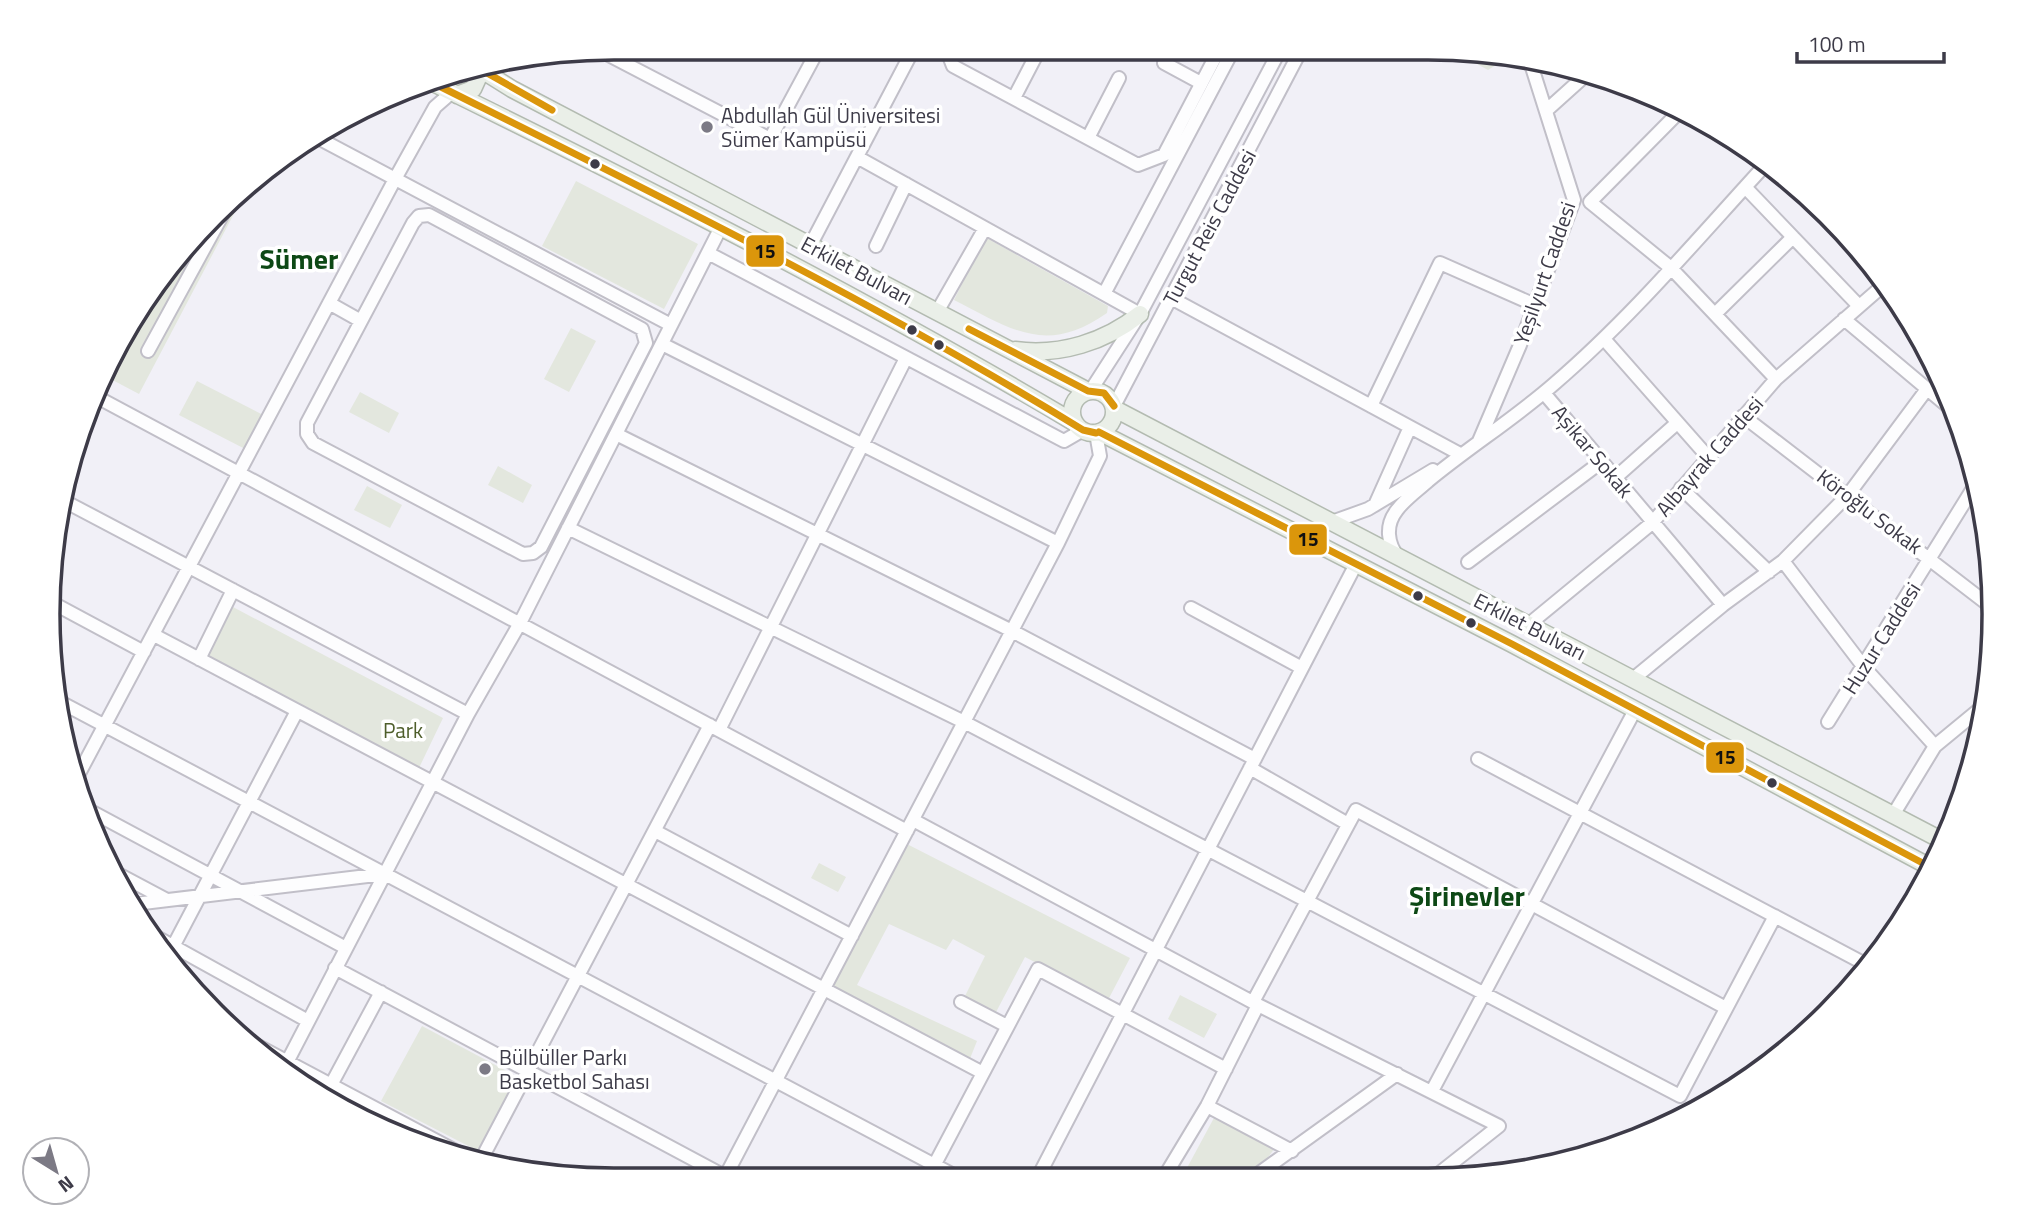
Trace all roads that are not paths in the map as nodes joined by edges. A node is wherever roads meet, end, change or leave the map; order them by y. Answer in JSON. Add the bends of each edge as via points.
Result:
{"nodes":[{"id":1,"x":616,"y":59,"type":"edge"},
{"id":2,"x":813,"y":59,"type":"edge"},
{"id":3,"x":908,"y":59,"type":"edge"},
{"id":4,"x":950,"y":59,"type":"edge"},
{"id":5,"x":1034,"y":59,"type":"edge"},
{"id":6,"x":1214,"y":59,"type":"edge"},
{"id":7,"x":1228,"y":59,"type":"edge"},
{"id":8,"x":1275,"y":59,"type":"edge"},
{"id":9,"x":1296,"y":59,"type":"edge"},
{"id":10,"x":1164,"y":63,"type":"dead end"},
{"id":11,"x":1533,"y":69,"type":"edge"},
{"id":12,"x":486,"y":74,"type":"edge"},
{"id":13,"x":477,"y":76,"type":"edge"},
{"id":14,"x":1119,"y":78,"type":"dead end"},
{"id":15,"x":1580,"y":80,"type":"edge"},
{"id":16,"x":1201,"y":83,"type":"junction"},
{"id":17,"x":449,"y":88,"type":"edge"},
{"id":18,"x":1014,"y":98,"type":"junction"},
{"id":19,"x":1548,"y":109,"type":"junction"},
{"id":20,"x":1673,"y":117,"type":"edge"},
{"id":21,"x":1088,"y":138,"type":"junction"},
{"id":22,"x":324,"y":141,"type":"edge"},
{"id":23,"x":857,"y":157,"type":"junction"},
{"id":24,"x":1760,"y":170,"type":"edge"},
{"id":25,"x":395,"y":179,"type":"junction"},
{"id":26,"x":906,"y":184,"type":"junction"},
{"id":27,"x":1745,"y":187,"type":"junction"},
{"id":28,"x":1574,"y":200,"type":"junction"},
{"id":29,"x":1590,"y":202,"type":"junction"},
{"id":30,"x":721,"y":227,"type":"junction"},
{"id":31,"x":985,"y":228,"type":"junction"},
{"id":32,"x":214,"y":230,"type":"edge"},
{"id":33,"x":1793,"y":237,"type":"junction"},
{"id":34,"x":810,"y":246,"type":"junction"},
{"id":35,"x":876,"y":246,"type":"dead end"},
{"id":36,"x":708,"y":253,"type":"junction"},
{"id":37,"x":1671,"y":268,"type":"junction"},
{"id":38,"x":1878,"y":290,"type":"edge"},
{"id":39,"x":1104,"y":294,"type":"junction"},
{"id":40,"x":1171,"y":298,"type":"junction"},
{"id":41,"x":329,"y":303,"type":"junction"},
{"id":42,"x":1535,"y":304,"type":"junction"},
{"id":43,"x":1859,"y":306,"type":"junction"},
{"id":44,"x":937,"y":312,"type":"junction"},
{"id":45,"x":1140,"y":314,"type":"junction"},
{"id":46,"x":1715,"y":314,"type":"junction"},
{"id":47,"x":1844,"y":319,"type":"junction"},
{"id":48,"x":361,"y":321,"type":"junction"},
{"id":49,"x":671,"y":324,"type":"junction"},
{"id":50,"x":1604,"y":339,"type":"junction"},
{"id":51,"x":662,"y":344,"type":"junction"},
{"id":52,"x":1004,"y":348,"type":"junction"},
{"id":53,"x":148,"y":351,"type":"dead end"},
{"id":54,"x":906,"y":358,"type":"junction"},
{"id":55,"x":1776,"y":379,"type":"junction"},
{"id":56,"x":1927,"y":389,"type":"junction"},
{"id":57,"x":1089,"y":391,"type":"junction"},
{"id":58,"x":1544,"y":393,"type":"junction"},
{"id":59,"x":1939,"y":399,"type":"edge"},
{"id":60,"x":102,"y":400,"type":"edge"},
{"id":61,"x":1371,"y":406,"type":"junction"},
{"id":62,"x":1114,"y":407,"type":"junction"},
{"id":63,"x":1743,"y":416,"type":"junction"},
{"id":64,"x":1677,"y":423,"type":"junction"},
{"id":65,"x":1410,"y":427,"type":"junction"},
{"id":66,"x":1088,"y":430,"type":"junction"},
{"id":67,"x":616,"y":434,"type":"junction"},
{"id":68,"x":1479,"y":442,"type":"junction"},
{"id":69,"x":862,"y":445,"type":"junction"},
{"id":70,"x":1460,"y":454,"type":"junction"},
{"id":71,"x":1708,"y":457,"type":"junction"},
{"id":72,"x":1601,"y":462,"type":"junction"},
{"id":73,"x":240,"y":472,"type":"junction"},
{"id":74,"x":1615,"y":478,"type":"junction"},
{"id":75,"x":1681,"y":488,"type":"junction"},
{"id":76,"x":1847,"y":495,"type":"junction"},
{"id":77,"x":1970,"y":495,"type":"edge"},
{"id":78,"x":70,"y":504,"type":"edge"},
{"id":79,"x":1376,"y":505,"type":"junction"},
{"id":80,"x":1329,"y":523,"type":"junction"},
{"id":81,"x":1652,"y":523,"type":"junction"},
{"id":82,"x":568,"y":528,"type":"junction"},
{"id":83,"x":817,"y":534,"type":"junction"},
{"id":84,"x":1058,"y":543,"type":"junction"},
{"id":85,"x":1931,"y":557,"type":"junction"},
{"id":86,"x":1399,"y":559,"type":"junction"},
{"id":87,"x":1783,"y":561,"type":"junction"},
{"id":88,"x":1468,"y":562,"type":"dead end"},
{"id":89,"x":1356,"y":564,"type":"junction"},
{"id":90,"x":189,"y":568,"type":"junction"},
{"id":91,"x":1769,"y":572,"type":"junction"},
{"id":92,"x":233,"y":590,"type":"junction"},
{"id":93,"x":1982,"y":599,"type":"edge"},
{"id":94,"x":1723,"y":605,"type":"junction"},
{"id":95,"x":60,"y":607,"type":"edge"},
{"id":96,"x":1191,"y":608,"type":"dead end"},
{"id":97,"x":520,"y":623,"type":"junction"},
{"id":98,"x":1528,"y":625,"type":"junction"},
{"id":99,"x":771,"y":627,"type":"junction"},
{"id":100,"x":1012,"y":631,"type":"junction"},
{"id":101,"x":154,"y":635,"type":"junction"},
{"id":102,"x":144,"y":652,"type":"junction"},
{"id":103,"x":199,"y":659,"type":"junction"},
{"id":104,"x":1863,"y":666,"type":"junction"},
{"id":105,"x":1302,"y":668,"type":"junction"},
{"id":106,"x":1633,"y":679,"type":"junction"},
{"id":107,"x":67,"y":706,"type":"edge"},
{"id":108,"x":1635,"y":710,"type":"junction"},
{"id":109,"x":298,"y":711,"type":"junction"},
{"id":110,"x":468,"y":714,"type":"junction"},
{"id":111,"x":1973,"y":714,"type":"edge"},
{"id":112,"x":964,"y":722,"type":"junction"},
{"id":113,"x":1828,"y":722,"type":"dead end"},
{"id":114,"x":105,"y":726,"type":"junction"},
{"id":115,"x":715,"y":728,"type":"junction"},
{"id":116,"x":1935,"y":746,"type":"junction"},
{"id":117,"x":1478,"y":759,"type":"dead end"},
{"id":118,"x":1253,"y":764,"type":"junction"},
{"id":119,"x":82,"y":769,"type":"edge"},
{"id":120,"x":432,"y":782,"type":"junction"},
{"id":121,"x":249,"y":803,"type":"junction"},
{"id":122,"x":1580,"y":813,"type":"junction"},
{"id":123,"x":98,"y":815,"type":"edge"},
{"id":124,"x":1893,"y":815,"type":"junction"},
{"id":125,"x":1348,"y":824,"type":"junction"},
{"id":126,"x":910,"y":826,"type":"junction"},
{"id":127,"x":655,"y":831,"type":"junction"},
{"id":128,"x":1935,"y":837,"type":"edge"},
{"id":129,"x":1209,"y":849,"type":"junction"},
{"id":130,"x":1923,"y":863,"type":"edge"},
{"id":131,"x":384,"y":874,"type":"junction"},
{"id":132,"x":211,"y":875,"type":"junction"},
{"id":133,"x":129,"y":880,"type":"edge"},
{"id":134,"x":626,"y":884,"type":"junction"},
{"id":135,"x":241,"y":891,"type":"junction"},
{"id":136,"x":200,"y":896,"type":"junction"},
{"id":137,"x":167,"y":900,"type":"junction"},
{"id":138,"x":1307,"y":900,"type":"junction"},
{"id":139,"x":142,"y":903,"type":"edge"},
{"id":140,"x":1532,"y":904,"type":"junction"},
{"id":141,"x":1774,"y":916,"type":"junction"},
{"id":142,"x":852,"y":936,"type":"junction"},
{"id":143,"x":169,"y":944,"type":"edge"},
{"id":144,"x":173,"y":946,"type":"junction"},
{"id":145,"x":346,"y":948,"type":"junction"},
{"id":146,"x":1157,"y":948,"type":"junction"},
{"id":147,"x":1860,"y":961,"type":"edge"},
{"id":148,"x":335,"y":968,"type":"junction"},
{"id":149,"x":578,"y":977,"type":"junction"},
{"id":150,"x":824,"y":989,"type":"junction"},
{"id":151,"x":381,"y":992,"type":"junction"},
{"id":152,"x":1484,"y":993,"type":"junction"},
{"id":153,"x":961,"y":1002,"type":"dead end"},
{"id":154,"x":1255,"y":1003,"type":"junction"},
{"id":155,"x":1726,"y":1008,"type":"junction"},
{"id":156,"x":1123,"y":1014,"type":"junction"},
{"id":157,"x":308,"y":1021,"type":"junction"},
{"id":158,"x":1007,"y":1026,"type":"junction"},
{"id":159,"x":287,"y":1061,"type":"edge"},
{"id":160,"x":1226,"y":1069,"type":"junction"},
{"id":161,"x":528,"y":1071,"type":"junction"},
{"id":162,"x":982,"y":1073,"type":"junction"},
{"id":163,"x":1397,"y":1073,"type":"junction"},
{"id":164,"x":307,"y":1074,"type":"edge"},
{"id":165,"x":776,"y":1082,"type":"junction"},
{"id":166,"x":331,"y":1085,"type":"junction"},
{"id":167,"x":1432,"y":1091,"type":"junction"},
{"id":168,"x":347,"y":1099,"type":"edge"},
{"id":169,"x":1207,"y":1106,"type":"junction"},
{"id":170,"x":1292,"y":1151,"type":"junction"},
{"id":171,"x":485,"y":1152,"type":"edge"},
{"id":172,"x":934,"y":1165,"type":"junction"},
{"id":173,"x":1446,"y":1167,"type":"edge"},
{"id":174,"x":707,"y":1168,"type":"edge"},
{"id":175,"x":731,"y":1168,"type":"edge"},
{"id":176,"x":932,"y":1168,"type":"edge"},
{"id":177,"x":940,"y":1168,"type":"edge"},
{"id":178,"x":1042,"y":1168,"type":"edge"},
{"id":179,"x":1169,"y":1168,"type":"edge"},
{"id":180,"x":1266,"y":1168,"type":"edge"}],
"edges":[{"from":1,"to":2,"type":"street","via":[[770,139]]},
{"from":3,"to":23,"type":"street"},
{"from":4,"to":18,"type":"street","via":[[953,66]]},
{"from":5,"to":18,"type":"street"},
{"from":6,"to":16,"type":"street"},
{"from":7,"to":39,"type":"street"},
{"from":8,"to":45,"type":"street","name":"Turgut Reis Caddesi"},
{"from":9,"to":40,"type":"street","name":"Turgut Reis Caddesi"},
{"from":10,"to":16,"type":"street"},
{"from":11,"to":19,"type":"street","name":"Yeşilyurt Caddesi"},
{"from":12,"to":34,"type":"main road","name":"Erkilet Bulvarı"},
{"from":13,"to":17,"type":"main road","via":[[469,93]]},
{"from":14,"to":21,"type":"street"},
{"from":15,"to":19,"type":"street"},
{"from":16,"to":21,"type":"street","via":[[1164,155],[1138,165]]},
{"from":17,"to":25,"type":"street"},
{"from":17,"to":30,"type":"main road","name":"Erkilet Bulvarı"},
{"from":18,"to":21,"type":"street"},
{"from":19,"to":28,"type":"street","name":"Yeşilyurt Caddesi"},
{"from":20,"to":29,"type":"street"},
{"from":22,"to":25,"type":"street"},
{"from":23,"to":26,"type":"street"},
{"from":23,"to":34,"type":"street"},
{"from":24,"to":27,"type":"street"},
{"from":25,"to":41,"type":"street"},
{"from":25,"to":49,"type":"street"},
{"from":26,"to":31,"type":"street"},
{"from":26,"to":35,"type":"street"},
{"from":27,"to":33,"type":"street"},
{"from":27,"to":37,"type":"street"},
{"from":28,"to":29,"type":"street"},
{"from":28,"to":42,"type":"street","name":"Yeşilyurt Caddesi"},
{"from":29,"to":37,"type":"street"},
{"from":30,"to":36,"type":"street"},
{"from":30,"to":66,"type":"main road","name":"Erkilet Bulvarı"},
{"from":31,"to":39,"type":"street"},
{"from":31,"to":44,"type":"street"},
{"from":32,"to":53,"type":"street"},
{"from":33,"to":43,"type":"street"},
{"from":33,"to":46,"type":"street"},
{"from":34,"to":44,"type":"main road","name":"Erkilet Bulvarı"},
{"from":36,"to":49,"type":"street"},
{"from":36,"to":54,"type":"street"},
{"from":37,"to":46,"type":"street"},
{"from":37,"to":50,"type":"street"},
{"from":38,"to":43,"type":"street","name":"Albayrak Caddesi"},
{"from":39,"to":45,"type":"street"},
{"from":40,"to":61,"type":"street"},
{"from":40,"to":62,"type":"street","name":"Turgut Reis Caddesi"},
{"from":41,"to":48,"type":"street"},
{"from":41,"to":73,"type":"street"},
{"from":42,"to":61,"type":"street","via":[[1440,263]]},
{"from":42,"to":68,"type":"street","name":"Yeşilyurt Caddesi"},
{"from":43,"to":47,"type":"street","name":"Albayrak Caddesi"},
{"from":44,"to":52,"type":"main road","name":"Erkilet Bulvarı"},
{"from":45,"to":52,"type":"main road","via":[[1081,345],[1043,351]]},
{"from":45,"to":57,"type":"street","name":"Turgut Reis Caddesi"},
{"from":46,"to":55,"type":"street"},
{"from":47,"to":55,"type":"street","name":"Albayrak Caddesi"},
{"from":47,"to":56,"type":"street"},
{"from":48,"to":48,"type":"street","via":[[414,220],[425,215],[644,332],[646,343],[536,552],[523,554],[308,438],[307,423]]},
{"from":49,"to":51,"type":"street"},
{"from":50,"to":58,"type":"street"},
{"from":50,"to":64,"type":"street"},
{"from":51,"to":67,"type":"street"},
{"from":51,"to":69,"type":"street"},
{"from":52,"to":57,"type":"main road","name":"Erkilet Bulvarı"},
{"from":54,"to":66,"type":"street","via":[[1064,441]]},
{"from":54,"to":69,"type":"street"},
{"from":55,"to":63,"type":"street","name":"Albayrak Caddesi"},
{"from":56,"to":59,"type":"street"},
{"from":56,"to":76,"type":"street"},
{"from":57,"to":62,"type":"main road","via":[[1107,395]]},
{"from":57,"to":66,"type":"main road","via":[[1073,404]]},
{"from":58,"to":68,"type":"street"},
{"from":58,"to":72,"type":"street","name":"Aşikar Sokak"},
{"from":60,"to":73,"type":"street"},
{"from":61,"to":65,"type":"street"},
{"from":62,"to":66,"type":"main road","via":[[1112,422]]},
{"from":62,"to":80,"type":"main road","name":"Erkilet Bulvarı"},
{"from":63,"to":71,"type":"street","name":"Albayrak Caddesi"},
{"from":63,"to":76,"type":"street","name":"Köroğlu Sokak"},
{"from":64,"to":71,"type":"street"},
{"from":64,"to":74,"type":"street"},
{"from":65,"to":70,"type":"street"},
{"from":65,"to":79,"type":"street"},
{"from":66,"to":84,"type":"street","via":[[1100,456]]},
{"from":66,"to":89,"type":"main road","name":"Erkilet Bulvarı"},
{"from":67,"to":82,"type":"street"},
{"from":67,"to":83,"type":"street"},
{"from":68,"to":70,"type":"street"},
{"from":69,"to":83,"type":"street"},
{"from":69,"to":84,"type":"street"},
{"from":70,"to":79,"type":"street"},
{"from":70,"to":86,"type":"street","via":[[1393,515],[1389,540]]},
{"from":71,"to":75,"type":"street","name":"Albayrak Caddesi"},
{"from":72,"to":74,"type":"street","name":"Aşikar Sokak"},
{"from":72,"to":88,"type":"street"},
{"from":73,"to":90,"type":"street"},
{"from":73,"to":97,"type":"street"},
{"from":74,"to":81,"type":"street","name":"Aşikar Sokak"},
{"from":75,"to":81,"type":"street","name":"Albayrak Caddesi"},
{"from":75,"to":91,"type":"street"},
{"from":76,"to":85,"type":"street","name":"Köroğlu Sokak"},
{"from":76,"to":87,"type":"street"},
{"from":77,"to":85,"type":"street","name":"Huzur Caddesi"},
{"from":78,"to":90,"type":"street"},
{"from":79,"to":80,"type":"street"},
{"from":80,"to":86,"type":"main road","name":"Erkilet Bulvarı"},
{"from":81,"to":94,"type":"street","name":"Aşikar Sokak"},
{"from":81,"to":98,"type":"street","name":"Albayrak Caddesi"},
{"from":82,"to":97,"type":"street"},
{"from":82,"to":99,"type":"street"},
{"from":83,"to":99,"type":"street"},
{"from":83,"to":100,"type":"street"},
{"from":84,"to":100,"type":"street"},
{"from":85,"to":93,"type":"street","name":"Köroğlu Sokak"},
{"from":85,"to":104,"type":"street","name":"Huzur Caddesi"},
{"from":86,"to":98,"type":"main road","name":"Erkilet Bulvarı"},
{"from":87,"to":91,"type":"street"},
{"from":87,"to":104,"type":"street"},
{"from":89,"to":105,"type":"street"},
{"from":89,"to":108,"type":"main road","name":"Erkilet Bulvarı"},
{"from":90,"to":92,"type":"street"},
{"from":90,"to":101,"type":"street"},
{"from":91,"to":94,"type":"street"},
{"from":92,"to":103,"type":"street"},
{"from":92,"to":110,"type":"street"},
{"from":94,"to":106,"type":"street"},
{"from":95,"to":102,"type":"street"},
{"from":96,"to":105,"type":"street"},
{"from":97,"to":110,"type":"street"},
{"from":97,"to":115,"type":"street"},
{"from":98,"to":106,"type":"main road","name":"Erkilet Bulvarı"},
{"from":99,"to":112,"type":"street"},
{"from":99,"to":115,"type":"street"},
{"from":100,"to":112,"type":"street"},
{"from":100,"to":118,"type":"street"},
{"from":101,"to":102,"type":"street"},
{"from":101,"to":103,"type":"street"},
{"from":102,"to":114,"type":"street"},
{"from":103,"to":109,"type":"street"},
{"from":104,"to":113,"type":"street","name":"Huzur Caddesi"},
{"from":104,"to":116,"type":"street"},
{"from":105,"to":118,"type":"street"},
{"from":106,"to":124,"type":"main road","name":"Erkilet Bulvarı"},
{"from":107,"to":114,"type":"street"},
{"from":108,"to":122,"type":"street"},
{"from":108,"to":130,"type":"main road","name":"Erkilet Bulvarı"},
{"from":109,"to":120,"type":"street"},
{"from":109,"to":121,"type":"street"},
{"from":110,"to":120,"type":"street"},
{"from":111,"to":116,"type":"street"},
{"from":112,"to":126,"type":"street"},
{"from":112,"to":129,"type":"street"},
{"from":114,"to":119,"type":"street"},
{"from":114,"to":121,"type":"street"},
{"from":115,"to":126,"type":"street"},
{"from":115,"to":127,"type":"street"},
{"from":116,"to":124,"type":"street"},
{"from":117,"to":122,"type":"street"},
{"from":118,"to":125,"type":"street"},
{"from":118,"to":129,"type":"street"},
{"from":120,"to":131,"type":"street"},
{"from":120,"to":134,"type":"street"},
{"from":121,"to":131,"type":"street"},
{"from":121,"to":132,"type":"street"},
{"from":122,"to":140,"type":"street"},
{"from":122,"to":141,"type":"street"},
{"from":123,"to":132,"type":"street"},
{"from":124,"to":128,"type":"main road","name":"Erkilet Bulvarı"},
{"from":125,"to":138,"type":"street"},
{"from":125,"to":140,"type":"street","via":[[1356,810]]},
{"from":126,"to":142,"type":"street"},
{"from":126,"to":146,"type":"street"},
{"from":127,"to":134,"type":"street"},
{"from":127,"to":142,"type":"street"},
{"from":129,"to":138,"type":"street"},
{"from":129,"to":146,"type":"street"},
{"from":131,"to":135,"type":"street"},
{"from":131,"to":145,"type":"street"},
{"from":131,"to":149,"type":"street"},
{"from":132,"to":135,"type":"street"},
{"from":132,"to":136,"type":"street"},
{"from":133,"to":137,"type":"street"},
{"from":134,"to":149,"type":"street"},
{"from":134,"to":150,"type":"street"},
{"from":135,"to":136,"type":"street"},
{"from":135,"to":145,"type":"street"},
{"from":136,"to":137,"type":"street"},
{"from":136,"to":144,"type":"street"},
{"from":137,"to":139,"type":"street"},
{"from":138,"to":152,"type":"street"},
{"from":138,"to":154,"type":"street"},
{"from":140,"to":152,"type":"street"},
{"from":140,"to":155,"type":"street"},
{"from":141,"to":147,"type":"street"},
{"from":141,"to":155,"type":"street"},
{"from":142,"to":150,"type":"street"},
{"from":143,"to":144,"type":"street"},
{"from":144,"to":157,"type":"street"},
{"from":145,"to":148,"type":"street"},
{"from":146,"to":154,"type":"street"},
{"from":146,"to":156,"type":"street"},
{"from":148,"to":151,"type":"street"},
{"from":148,"to":157,"type":"street"},
{"from":149,"to":161,"type":"street"},
{"from":149,"to":165,"type":"street"},
{"from":150,"to":162,"type":"street"},
{"from":150,"to":165,"type":"street"},
{"from":151,"to":161,"type":"street"},
{"from":151,"to":166,"type":"street"},
{"from":152,"to":155,"type":"street","via":[[1681,1096]]},
{"from":152,"to":167,"type":"street"},
{"from":153,"to":158,"type":"street"},
{"from":154,"to":160,"type":"street"},
{"from":154,"to":163,"type":"street"},
{"from":156,"to":158,"type":"street","via":[[1038,969]]},
{"from":156,"to":160,"type":"street"},
{"from":156,"to":178,"type":"street"},
{"from":157,"to":159,"type":"street"},
{"from":158,"to":162,"type":"street"},
{"from":160,"to":169,"type":"street"},
{"from":161,"to":171,"type":"street"},
{"from":161,"to":174,"type":"street"},
{"from":162,"to":172,"type":"street"},
{"from":163,"to":167,"type":"street"},
{"from":163,"to":170,"type":"street"},
{"from":164,"to":166,"type":"street"},
{"from":165,"to":172,"type":"street"},
{"from":165,"to":175,"type":"street"},
{"from":166,"to":168,"type":"street"},
{"from":167,"to":173,"type":"street","via":[[1499,1126]]},
{"from":169,"to":170,"type":"street"},
{"from":169,"to":179,"type":"street"},
{"from":170,"to":180,"type":"street"},
{"from":172,"to":176,"type":"street"},
{"from":172,"to":177,"type":"street"}]}
